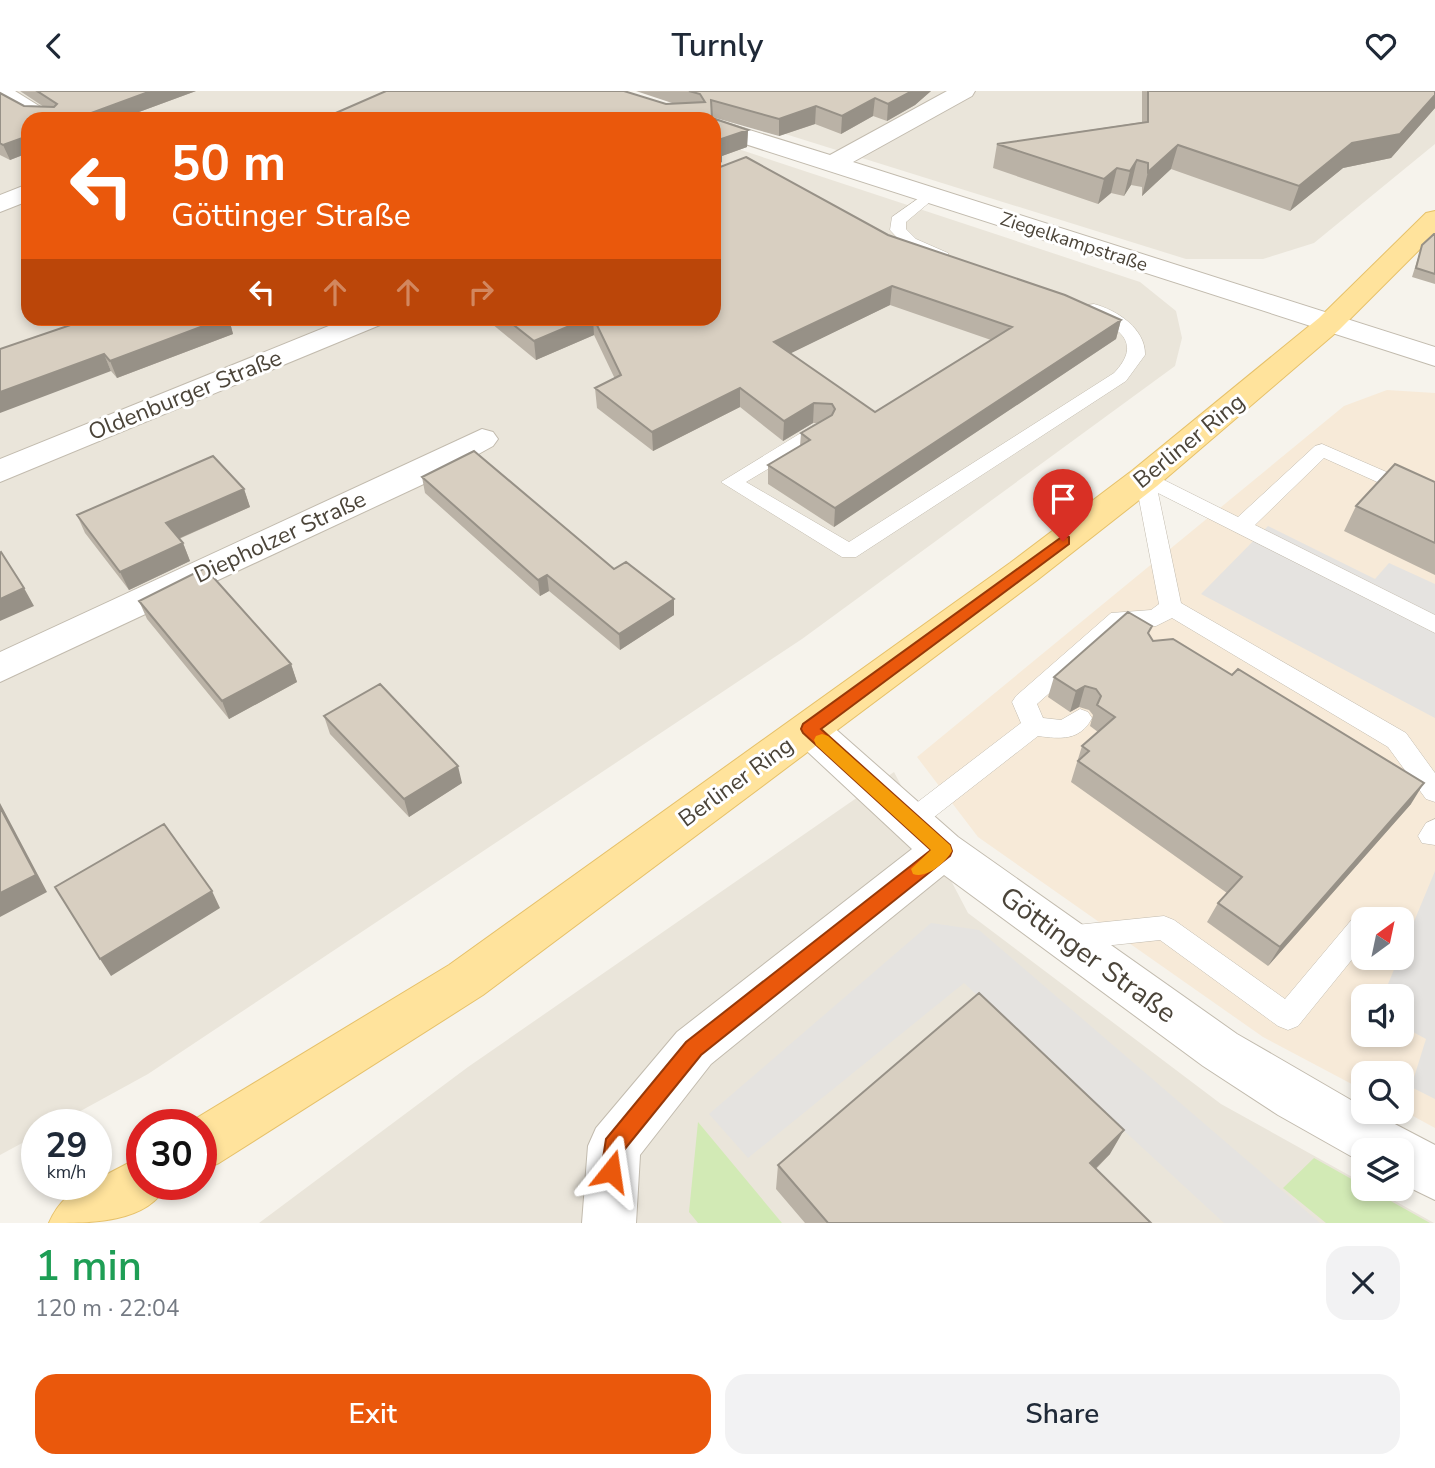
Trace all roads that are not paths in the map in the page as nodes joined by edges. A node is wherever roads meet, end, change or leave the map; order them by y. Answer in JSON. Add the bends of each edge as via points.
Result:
{"nodes":[{"id":1,"x":964,"y":91,"type":"edge"},
{"id":2,"x":0,"y":92,"type":"edge"},
{"id":3,"x":36,"y":112,"type":"edge"},
{"id":4,"x":721,"y":128,"type":"edge"},
{"id":5,"x":783,"y":149,"type":"junction"},
{"id":6,"x":746,"y":164,"type":"edge"},
{"id":7,"x":832,"y":164,"type":"junction"},
{"id":8,"x":21,"y":195,"type":"edge"},
{"id":9,"x":929,"y":196,"type":"junction"},
{"id":10,"x":0,"y":204,"type":"edge"},
{"id":11,"x":1435,"y":219,"type":"edge"},
{"id":12,"x":966,"y":264,"type":"edge"},
{"id":13,"x":1077,"y":302,"type":"edge"},
{"id":14,"x":1329,"y":324,"type":"junction"},
{"id":15,"x":353,"y":326,"type":"edge"},
{"id":16,"x":1435,"y":357,"type":"edge"},
{"id":17,"x":821,"y":429,"type":"edge"},
{"id":18,"x":482,"y":439,"type":"dead end"},
{"id":19,"x":0,"y":471,"type":"edge"},
{"id":20,"x":1145,"y":478,"type":"junction"},
{"id":21,"x":1435,"y":501,"type":"edge"},
{"id":22,"x":1240,"y":527,"type":"junction"},
{"id":23,"x":1164,"y":613,"type":"junction"},
{"id":24,"x":1435,"y":625,"type":"edge"},
{"id":25,"x":1166,"y":642,"type":"edge"},
{"id":26,"x":0,"y":668,"type":"edge"},
{"id":27,"x":1080,"y":718,"type":"edge"},
{"id":28,"x":1034,"y":726,"type":"junction"},
{"id":29,"x":809,"y":729,"type":"junction"},
{"id":30,"x":1435,"y":792,"type":"edge"},
{"id":31,"x":927,"y":836,"type":"junction"},
{"id":32,"x":1066,"y":938,"type":"junction"},
{"id":33,"x":1351,"y":940,"type":"edge"},
{"id":34,"x":217,"y":1135,"type":"edge"},
{"id":35,"x":1368,"y":1138,"type":"edge"},
{"id":36,"x":1414,"y":1163,"type":"edge"},
{"id":37,"x":1435,"y":1174,"type":"edge"},
{"id":38,"x":126,"y":1192,"type":"edge"},
{"id":39,"x":76,"y":1223,"type":"edge"},
{"id":40,"x":609,"y":1223,"type":"edge"}],
"edges":[{"from":1,"to":7,"type":"street"},
{"from":2,"to":3,"type":"street"},
{"from":4,"to":5,"type":"street","name":"Ziegelkampstraße"},
{"from":5,"to":6,"type":"street"},
{"from":5,"to":7,"type":"street","name":"Ziegelkampstraße"},
{"from":7,"to":9,"type":"street","name":"Ziegelkampstraße"},
{"from":8,"to":10,"type":"street"},
{"from":9,"to":12,"type":"lane","via":[[898,220],[898,230],[910,242]]},
{"from":9,"to":14,"type":"street","name":"Ziegelkampstraße"},
{"from":11,"to":14,"type":"main road","name":"Berliner Ring"},
{"from":13,"to":17,"type":"lane","via":[[1128,330],[1139,352],[1134,365],[849,552],[731,482]]},
{"from":14,"to":16,"type":"street","name":"Ziegelkampstraße"},
{"from":14,"to":20,"type":"main road","name":"Berliner Ring"},
{"from":15,"to":19,"type":"street","name":"Oldenburger Straße"},
{"from":18,"to":26,"type":"street","name":"Diepholzer Straße"},
{"from":20,"to":22,"type":"lane"},
{"from":20,"to":23,"type":"lane"},
{"from":20,"to":29,"type":"main road","name":"Berliner Ring"},
{"from":21,"to":22,"type":"lane","via":[[1322,450]]},
{"from":22,"to":24,"type":"lane"},
{"from":23,"to":25,"type":"lane"},
{"from":23,"to":28,"type":"lane","via":[[1119,619],[1024,702]]},
{"from":23,"to":30,"type":"lane","via":[[1397,740]]},
{"from":27,"to":28,"type":"lane","via":[[1065,730]]},
{"from":28,"to":31,"type":"lane"},
{"from":29,"to":31,"type":"street","name":"Göttinger Straße"},
{"from":29,"to":34,"type":"main road","name":"Berliner Ring","via":[[466,980]]},
{"from":31,"to":32,"type":"street","name":"Göttinger Straße"},
{"from":31,"to":40,"type":"street","via":[[694,1048],[614,1146]]},
{"from":32,"to":33,"type":"lane","via":[[1164,928],[1289,1017]]},
{"from":32,"to":35,"type":"street","name":"Göttinger Straße","via":[[1220,1050]]},
{"from":36,"to":37,"type":"street"},
{"from":38,"to":39,"type":"main road"}]}
